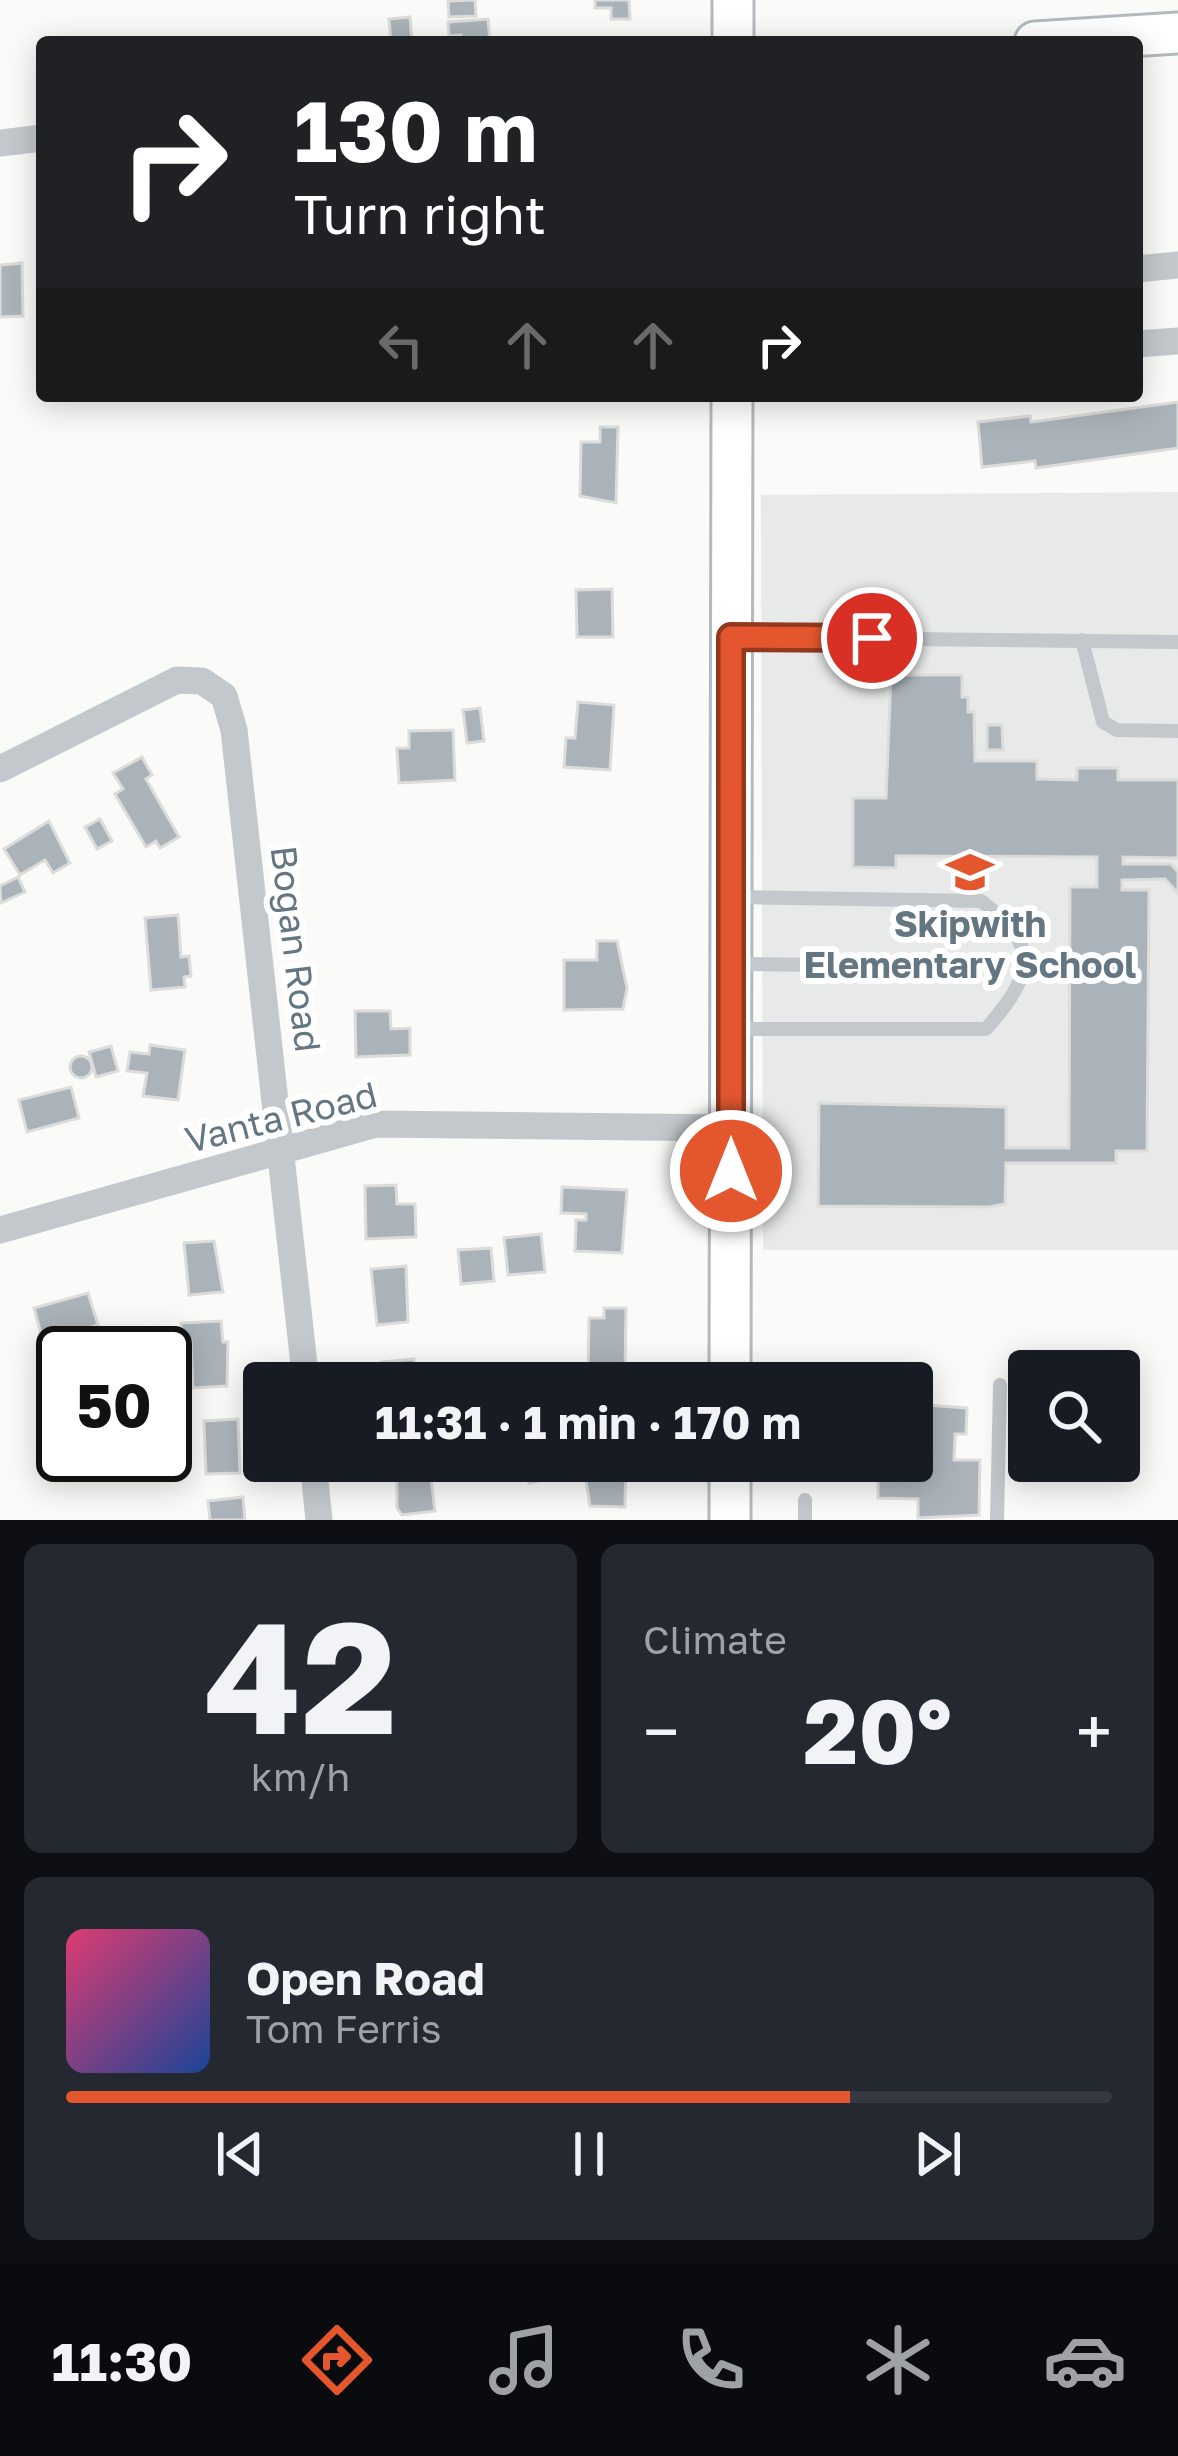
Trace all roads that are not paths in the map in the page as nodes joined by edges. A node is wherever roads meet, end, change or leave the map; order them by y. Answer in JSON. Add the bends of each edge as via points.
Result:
{"nodes":[{"id":1,"x":733,"y":0,"type":"edge"},
{"id":2,"x":1178,"y":33,"type":"edge"},
{"id":3,"x":733,"y":36,"type":"edge"},
{"id":4,"x":1130,"y":36,"type":"edge"},
{"id":5,"x":36,"y":139,"type":"edge"},
{"id":6,"x":0,"y":142,"type":"edge"},
{"id":7,"x":1178,"y":265,"type":"edge"},
{"id":8,"x":1143,"y":268,"type":"edge"},
{"id":9,"x":1178,"y":341,"type":"edge"},
{"id":10,"x":1143,"y":344,"type":"edge"},
{"id":11,"x":732,"y":402,"type":"edge"},
{"id":12,"x":731,"y":637,"type":"junction"},
{"id":13,"x":1082,"y":640,"type":"junction"},
{"id":14,"x":1178,"y":642,"type":"edge"},
{"id":15,"x":1178,"y":731,"type":"edge"},
{"id":16,"x":0,"y":769,"type":"edge"},
{"id":17,"x":731,"y":896,"type":"junction"},
{"id":18,"x":731,"y":964,"type":"junction"},
{"id":19,"x":966,"y":967,"type":"dead end"},
{"id":20,"x":731,"y":1029,"type":"junction"},
{"id":21,"x":731,"y":1128,"type":"junction"},
{"id":22,"x":283,"y":1150,"type":"junction"},
{"id":23,"x":0,"y":1230,"type":"edge"},
{"id":24,"x":304,"y":1362,"type":"edge"},
{"id":25,"x":730,"y":1362,"type":"edge"},
{"id":26,"x":1000,"y":1385,"type":"dead end"},
{"id":27,"x":315,"y":1482,"type":"edge"},
{"id":28,"x":730,"y":1482,"type":"edge"},
{"id":29,"x":805,"y":1500,"type":"dead end"},
{"id":30,"x":319,"y":1520,"type":"edge"},
{"id":31,"x":730,"y":1520,"type":"edge"},
{"id":32,"x":805,"y":1520,"type":"edge"},
{"id":33,"x":997,"y":1520,"type":"edge"}],
"edges":[{"from":1,"to":3,"type":"main road"},
{"from":2,"to":4,"type":"main road"},
{"from":5,"to":6,"type":"street"},
{"from":7,"to":8,"type":"street"},
{"from":9,"to":10,"type":"street"},
{"from":11,"to":12,"type":"main road"},
{"from":12,"to":13,"type":"lane"},
{"from":12,"to":17,"type":"main road"},
{"from":13,"to":14,"type":"lane"},
{"from":13,"to":15,"type":"lane","via":[[1103,722],[1117,730]]},
{"from":16,"to":22,"type":"street","name":"Bogan Road","via":[[176,680],[202,681],[224,696]]},
{"from":17,"to":18,"type":"main road"},
{"from":17,"to":20,"type":"lane","via":[[981,901],[1013,925],[1023,951],[1021,989],[986,1029]]},
{"from":18,"to":19,"type":"lane"},
{"from":18,"to":20,"type":"main road"},
{"from":20,"to":21,"type":"main road"},
{"from":21,"to":22,"type":"street","name":"Vanta Road","via":[[376,1124]]},
{"from":21,"to":25,"type":"main road"},
{"from":22,"to":23,"type":"street","name":"Vanta Road"},
{"from":22,"to":24,"type":"street","name":"Bogan Road"},
{"from":26,"to":33,"type":"lane"},
{"from":27,"to":30,"type":"street"},
{"from":28,"to":31,"type":"main road"},
{"from":29,"to":32,"type":"lane"}]}
